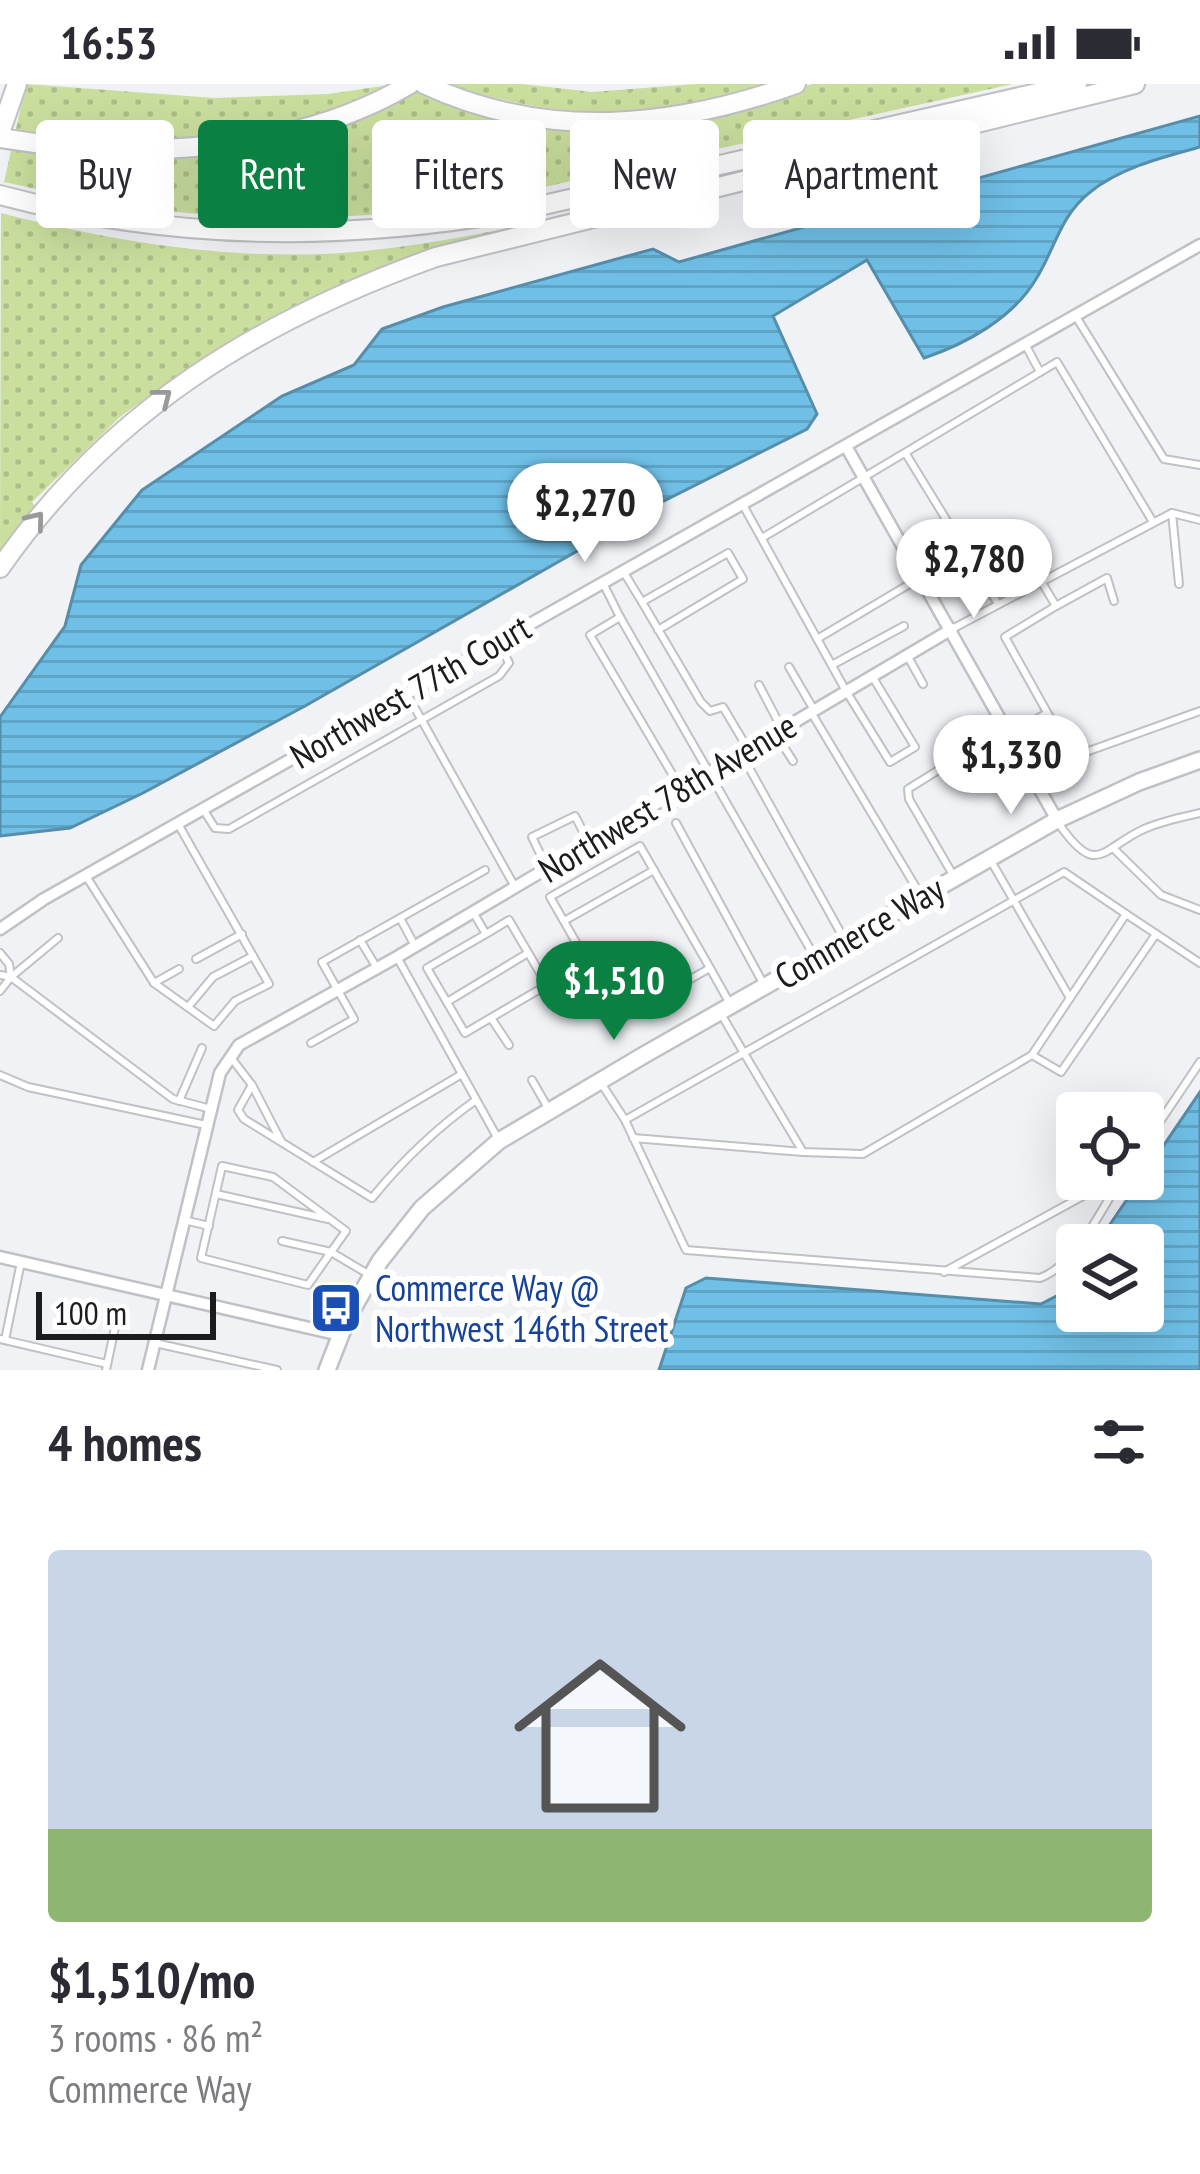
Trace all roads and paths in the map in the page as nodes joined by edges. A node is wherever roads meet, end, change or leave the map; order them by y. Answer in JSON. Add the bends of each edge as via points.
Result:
{"nodes":[{"id":1,"x":7,"y":84,"type":"edge"},
{"id":2,"x":16,"y":84,"type":"edge"},
{"id":3,"x":410,"y":84,"type":"edge"},
{"id":4,"x":424,"y":84,"type":"edge"},
{"id":5,"x":796,"y":84,"type":"edge"},
{"id":6,"x":1077,"y":84,"type":"edge"},
{"id":7,"x":1135,"y":84,"type":"edge"},
{"id":8,"x":0,"y":119,"type":"edge"},
{"id":9,"x":0,"y":136,"type":"edge"},
{"id":10,"x":0,"y":195,"type":"edge"},
{"id":11,"x":1200,"y":245,"type":"edge"},
{"id":12,"x":1075,"y":315,"type":"junction"},
{"id":13,"x":1025,"y":343,"type":"junction"},
{"id":14,"x":1040,"y":372,"type":"junction"},
{"id":15,"x":847,"y":448,"type":"junction"},
{"id":16,"x":905,"y":452,"type":"junction"},
{"id":17,"x":1200,"y":465,"type":"edge"},
{"id":18,"x":863,"y":477,"type":"junction"},
{"id":19,"x":743,"y":505,"type":"junction"},
{"id":20,"x":1172,"y":513,"type":"junction"},
{"id":21,"x":1200,"y":520,"type":"edge"},
{"id":22,"x":1153,"y":523,"type":"junction"},
{"id":23,"x":762,"y":538,"type":"junction"},
{"id":24,"x":0,"y":568,"type":"edge"},
{"id":25,"x":623,"y":571,"type":"junction"},
{"id":26,"x":921,"y":577,"type":"junction"},
{"id":27,"x":1042,"y":581,"type":"junction"},
{"id":28,"x":603,"y":582,"type":"junction"},
{"id":29,"x":1179,"y":584,"type":"dead end"},
{"id":30,"x":641,"y":602,"type":"junction"},
{"id":31,"x":1114,"y":602,"type":"dead end"},
{"id":32,"x":998,"y":604,"type":"junction"},
{"id":33,"x":1056,"y":606,"type":"junction"},
{"id":34,"x":620,"y":617,"type":"junction"},
{"id":35,"x":904,"y":626,"type":"dead end"},
{"id":36,"x":952,"y":629,"type":"junction"},
{"id":37,"x":658,"y":630,"type":"junction"},
{"id":38,"x":817,"y":639,"type":"junction"},
{"id":39,"x":497,"y":640,"type":"junction"},
{"id":40,"x":907,"y":655,"type":"junction"},
{"id":41,"x":832,"y":665,"type":"junction"},
{"id":42,"x":789,"y":667,"type":"dead end"},
{"id":43,"x":872,"y":676,"type":"junction"},
{"id":44,"x":923,"y":684,"type":"dead end"},
{"id":45,"x":759,"y":685,"type":"dead end"},
{"id":46,"x":846,"y":691,"type":"junction"},
{"id":47,"x":406,"y":692,"type":"junction"},
{"id":48,"x":812,"y":711,"type":"junction"},
{"id":49,"x":1200,"y":711,"type":"edge"},
{"id":50,"x":1047,"y":713,"type":"junction"},
{"id":51,"x":422,"y":721,"type":"junction"},
{"id":52,"x":779,"y":731,"type":"junction"},
{"id":53,"x":1008,"y":731,"type":"junction"},
{"id":54,"x":744,"y":751,"type":"junction"},
{"id":55,"x":1200,"y":760,"type":"edge"},
{"id":56,"x":793,"y":761,"type":"dead end"},
{"id":57,"x":711,"y":771,"type":"junction"},
{"id":58,"x":681,"y":789,"type":"junction"},
{"id":59,"x":203,"y":809,"type":"junction"},
{"id":60,"x":1200,"y":813,"type":"edge"},
{"id":61,"x":1057,"y":820,"type":"junction"},
{"id":62,"x":676,"y":823,"type":"dead end"},
{"id":63,"x":178,"y":824,"type":"junction"},
{"id":64,"x":589,"y":843,"type":"junction"},
{"id":65,"x":1114,"y":850,"type":"junction"},
{"id":66,"x":990,"y":858,"type":"junction"},
{"id":67,"x":547,"y":868,"type":"junction"},
{"id":68,"x":484,"y":870,"type":"dead end"},
{"id":69,"x":654,"y":870,"type":"junction"},
{"id":70,"x":86,"y":875,"type":"junction"},
{"id":71,"x":955,"y":878,"type":"junction"},
{"id":72,"x":514,"y":887,"type":"junction"},
{"id":73,"x":922,"y":897,"type":"junction"},
{"id":74,"x":1014,"y":901,"type":"junction"},
{"id":75,"x":1200,"y":910,"type":"edge"},
{"id":76,"x":472,"y":912,"type":"junction"},
{"id":77,"x":1126,"y":914,"type":"junction"},
{"id":78,"x":400,"y":918,"type":"junction"},
{"id":79,"x":564,"y":921,"type":"junction"},
{"id":80,"x":0,"y":929,"type":"edge"},
{"id":81,"x":242,"y":934,"type":"junction"},
{"id":82,"x":486,"y":934,"type":"junction"},
{"id":83,"x":1156,"y":934,"type":"junction"},
{"id":84,"x":58,"y":938,"type":"dead end"},
{"id":85,"x":360,"y":940,"type":"junction"},
{"id":86,"x":845,"y":940,"type":"junction"},
{"id":87,"x":416,"y":946,"type":"junction"},
{"id":88,"x":0,"y":953,"type":"edge"},
{"id":89,"x":528,"y":953,"type":"junction"},
{"id":90,"x":253,"y":956,"type":"junction"},
{"id":91,"x":397,"y":957,"type":"junction"},
{"id":92,"x":815,"y":957,"type":"junction"},
{"id":93,"x":196,"y":959,"type":"dead end"},
{"id":94,"x":1200,"y":963,"type":"edge"},
{"id":95,"x":377,"y":968,"type":"junction"},
{"id":96,"x":710,"y":968,"type":"junction"},
{"id":97,"x":179,"y":969,"type":"dead end"},
{"id":98,"x":0,"y":975,"type":"edge"},
{"id":99,"x":11,"y":977,"type":"junction"},
{"id":100,"x":154,"y":983,"type":"junction"},
{"id":101,"x":765,"y":986,"type":"junction"},
{"id":102,"x":338,"y":990,"type":"junction"},
{"id":103,"x":0,"y":991,"type":"edge"},
{"id":104,"x":1070,"y":998,"type":"junction"},
{"id":105,"x":447,"y":1001,"type":"junction"},
{"id":106,"x":188,"y":1007,"type":"junction"},
{"id":107,"x":725,"y":1008,"type":"junction"},
{"id":108,"x":491,"y":1018,"type":"junction"},
{"id":109,"x":311,"y":1043,"type":"dead end"},
{"id":110,"x":509,"y":1045,"type":"dead end"},
{"id":111,"x":202,"y":1048,"type":"dead end"},
{"id":112,"x":744,"y":1054,"type":"junction"},
{"id":113,"x":1032,"y":1055,"type":"junction"},
{"id":114,"x":230,"y":1058,"type":"junction"},
{"id":115,"x":1200,"y":1062,"type":"edge"},
{"id":116,"x":462,"y":1074,"type":"junction"},
{"id":117,"x":0,"y":1075,"type":"edge"},
{"id":118,"x":532,"y":1080,"type":"dead end"},
{"id":119,"x":600,"y":1081,"type":"junction"},
{"id":120,"x":252,"y":1084,"type":"junction"},
{"id":121,"x":476,"y":1100,"type":"junction"},
{"id":122,"x":179,"y":1101,"type":"junction"},
{"id":123,"x":211,"y":1108,"type":"junction"},
{"id":124,"x":550,"y":1111,"type":"junction"},
{"id":125,"x":1164,"y":1116,"type":"edge"},
{"id":126,"x":625,"y":1120,"type":"junction"},
{"id":127,"x":206,"y":1125,"type":"junction"},
{"id":128,"x":633,"y":1138,"type":"junction"},
{"id":129,"x":499,"y":1141,"type":"junction"},
{"id":130,"x":281,"y":1142,"type":"junction"},
{"id":131,"x":803,"y":1152,"type":"junction"},
{"id":132,"x":313,"y":1162,"type":"junction"},
{"id":133,"x":216,"y":1194,"type":"junction"},
{"id":134,"x":1079,"y":1200,"type":"edge"},
{"id":135,"x":1105,"y":1200,"type":"edge"},
{"id":136,"x":184,"y":1220,"type":"junction"},
{"id":137,"x":331,"y":1220,"type":"junction"},
{"id":138,"x":208,"y":1226,"type":"junction"},
{"id":139,"x":282,"y":1241,"type":"dead end"},
{"id":140,"x":331,"y":1252,"type":"junction"},
{"id":141,"x":0,"y":1257,"type":"edge"},
{"id":142,"x":21,"y":1262,"type":"junction"},
{"id":143,"x":944,"y":1272,"type":"junction"},
{"id":144,"x":370,"y":1276,"type":"junction"},
{"id":145,"x":166,"y":1296,"type":"junction"},
{"id":146,"x":118,"y":1313,"type":"dead end"},
{"id":147,"x":340,"y":1335,"type":"junction"},
{"id":148,"x":2,"y":1340,"type":"edge"},
{"id":149,"x":155,"y":1343,"type":"junction"},
{"id":150,"x":106,"y":1367,"type":"edge"},
{"id":151,"x":148,"y":1370,"type":"edge"},
{"id":152,"x":277,"y":1370,"type":"edge"},
{"id":153,"x":328,"y":1370,"type":"edge"}],
"edges":[{"from":1,"to":8,"type":"highway"},
{"from":2,"to":9,"type":"highway"},
{"from":3,"to":9,"type":"highway","via":[[321,124],[241,140],[117,147]]},
{"from":4,"to":5,"type":"highway","via":[[515,114],[618,124],[707,112]]},
{"from":6,"to":10,"type":"highway","via":[[430,225],[239,233]]},
{"from":24,"to":7,"type":"highway","one_way":true,"via":[[74,474],[189,376],[366,282],[436,257]]},
{"from":11,"to":12,"type":"street","name":"Northwest 77th Court"},
{"from":12,"to":13,"type":"street","name":"Northwest 77th Court"},
{"from":12,"to":17,"type":"lane","via":[[1164,459]]},
{"from":13,"to":14,"type":"lane"},
{"from":13,"to":15,"type":"street","name":"Northwest 77th Court"},
{"from":14,"to":16,"type":"lane"},
{"from":14,"to":22,"type":"lane","via":[[1057,362]]},
{"from":15,"to":18,"type":"street"},
{"from":15,"to":19,"type":"street","name":"Northwest 77th Court"},
{"from":16,"to":18,"type":"lane"},
{"from":16,"to":32,"type":"lane"},
{"from":18,"to":23,"type":"lane"},
{"from":18,"to":26,"type":"street"},
{"from":19,"to":23,"type":"lane"},
{"from":19,"to":25,"type":"street","name":"Northwest 77th Court"},
{"from":20,"to":21,"type":"lane"},
{"from":20,"to":22,"type":"lane"},
{"from":20,"to":29,"type":"lane"},
{"from":22,"to":27,"type":"lane"},
{"from":23,"to":38,"type":"lane"},
{"from":25,"to":28,"type":"street","name":"Northwest 77th Court"},
{"from":25,"to":30,"type":"lane"},
{"from":26,"to":36,"type":"street"},
{"from":26,"to":38,"type":"lane"},
{"from":27,"to":32,"type":"lane"},
{"from":27,"to":33,"type":"lane"},
{"from":28,"to":34,"type":"lane"},
{"from":28,"to":39,"type":"street","name":"Northwest 77th Court"},
{"from":30,"to":37,"type":"lane"},
{"from":30,"to":37,"type":"lane","via":[[728,553],[743,578]]},
{"from":31,"to":33,"type":"lane","via":[[1106,578]]},
{"from":32,"to":36,"type":"lane"},
{"from":33,"to":50,"type":"lane","via":[[1005,637]]},
{"from":34,"to":57,"type":"lane"},
{"from":34,"to":58,"type":"lane","via":[[590,635]]},
{"from":35,"to":41,"type":"lane"},
{"from":36,"to":40,"type":"street","name":"Northwest 78th Avenue"},
{"from":36,"to":53,"type":"street"},
{"from":37,"to":54,"type":"lane","via":[[701,703],[710,711],[723,707]]},
{"from":38,"to":41,"type":"lane"},
{"from":39,"to":47,"type":"street","name":"Northwest 77th Court"},
{"from":39,"to":51,"type":"lane","via":[[508,659],[504,671]]},
{"from":40,"to":43,"type":"street","name":"Northwest 78th Avenue"},
{"from":40,"to":44,"type":"lane"},
{"from":41,"to":46,"type":"lane"},
{"from":42,"to":48,"type":"lane"},
{"from":43,"to":46,"type":"street","name":"Northwest 78th Avenue"},
{"from":43,"to":46,"type":"lane","via":[[915,747],[890,762]]},
{"from":45,"to":52,"type":"lane"},
{"from":46,"to":48,"type":"street","name":"Northwest 78th Avenue"},
{"from":47,"to":51,"type":"lane"},
{"from":47,"to":59,"type":"street","name":"Northwest 77th Court"},
{"from":48,"to":52,"type":"street","name":"Northwest 78th Avenue"},
{"from":48,"to":73,"type":"lane"},
{"from":49,"to":50,"type":"lane","via":[[1072,757]]},
{"from":50,"to":53,"type":"lane"},
{"from":51,"to":59,"type":"lane","via":[[229,830],[215,828]]},
{"from":51,"to":72,"type":"lane"},
{"from":52,"to":54,"type":"street","name":"Northwest 78th Avenue"},
{"from":52,"to":56,"type":"lane"},
{"from":53,"to":61,"type":"street"},
{"from":53,"to":71,"type":"lane","via":[[908,789]]},
{"from":54,"to":57,"type":"street","name":"Northwest 78th Avenue"},
{"from":54,"to":86,"type":"lane"},
{"from":55,"to":61,"type":"street","name":"Commerce Way"},
{"from":57,"to":58,"type":"street","name":"Northwest 78th Avenue"},
{"from":57,"to":92,"type":"lane"},
{"from":58,"to":64,"type":"street","name":"Northwest 78th Avenue"},
{"from":59,"to":63,"type":"street","name":"Northwest 77th Court"},
{"from":60,"to":65,"type":"lane","via":[[1140,830]]},
{"from":61,"to":65,"type":"lane","via":[[1085,854]]},
{"from":61,"to":66,"type":"street","name":"Commerce Way"},
{"from":62,"to":101,"type":"lane"},
{"from":63,"to":70,"type":"street","name":"Northwest 77th Court"},
{"from":63,"to":81,"type":"lane"},
{"from":64,"to":67,"type":"street","name":"Northwest 78th Avenue"},
{"from":64,"to":67,"type":"lane","via":[[575,815],[532,837]]},
{"from":65,"to":75,"type":"lane","via":[[1160,895]]},
{"from":66,"to":71,"type":"street","name":"Commerce Way"},
{"from":66,"to":74,"type":"lane"},
{"from":67,"to":72,"type":"street","name":"Northwest 78th Avenue"},
{"from":68,"to":78,"type":"lane"},
{"from":69,"to":79,"type":"lane"},
{"from":69,"to":79,"type":"lane","via":[[640,847],[550,897]]},
{"from":69,"to":96,"type":"lane"},
{"from":70,"to":80,"type":"street","name":"Northwest 77th Court"},
{"from":70,"to":100,"type":"lane"},
{"from":71,"to":73,"type":"street","name":"Commerce Way"},
{"from":72,"to":76,"type":"street","name":"Northwest 78th Avenue"},
{"from":73,"to":86,"type":"street","name":"Commerce Way"},
{"from":74,"to":77,"type":"lane","via":[[1064,872]]},
{"from":74,"to":104,"type":"lane"},
{"from":74,"to":112,"type":"lane"},
{"from":76,"to":82,"type":"lane"},
{"from":76,"to":87,"type":"street","name":"Northwest 78th Avenue"},
{"from":77,"to":83,"type":"lane"},
{"from":77,"to":104,"type":"lane"},
{"from":78,"to":85,"type":"lane"},
{"from":78,"to":87,"type":"lane"},
{"from":79,"to":96,"type":"lane","via":[[620,1019]]},
{"from":81,"to":90,"type":"lane"},
{"from":81,"to":93,"type":"lane"},
{"from":82,"to":89,"type":"lane","via":[[508,920]]},
{"from":82,"to":105,"type":"lane","via":[[427,968]]},
{"from":83,"to":94,"type":"lane"},
{"from":83,"to":113,"type":"lane","via":[[1061,1072]]},
{"from":84,"to":99,"type":"lane"},
{"from":85,"to":95,"type":"lane"},
{"from":85,"to":102,"type":"lane","via":[[322,962]]},
{"from":86,"to":92,"type":"street","name":"Commerce Way"},
{"from":87,"to":91,"type":"street","name":"Northwest 78th Avenue"},
{"from":88,"to":99,"type":"lane"},
{"from":89,"to":105,"type":"lane"},
{"from":89,"to":108,"type":"lane","via":[[547,985]]},
{"from":90,"to":106,"type":"lane","via":[[213,977]]},
{"from":90,"to":106,"type":"lane","via":[[269,984],[235,1001],[214,1025]]},
{"from":91,"to":95,"type":"street","name":"Northwest 78th Avenue"},
{"from":91,"to":116,"type":"lane"},
{"from":92,"to":101,"type":"street","name":"Commerce Way"},
{"from":95,"to":102,"type":"street","name":"Northwest 78th Avenue"},
{"from":96,"to":107,"type":"lane"},
{"from":97,"to":100,"type":"lane"},
{"from":98,"to":99,"type":"lane"},
{"from":99,"to":103,"type":"lane"},
{"from":99,"to":122,"type":"lane"},
{"from":100,"to":106,"type":"lane"},
{"from":101,"to":107,"type":"street","name":"Commerce Way"},
{"from":102,"to":109,"type":"lane","via":[[354,1018]]},
{"from":102,"to":114,"type":"street","name":"Northwest 78th Avenue","via":[[239,1045]]},
{"from":104,"to":113,"type":"lane"},
{"from":105,"to":108,"type":"lane","via":[[465,1033]]},
{"from":107,"to":112,"type":"lane"},
{"from":107,"to":119,"type":"street","name":"Commerce Way"},
{"from":108,"to":110,"type":"lane"},
{"from":111,"to":122,"type":"lane"},
{"from":112,"to":126,"type":"lane"},
{"from":112,"to":131,"type":"lane"},
{"from":113,"to":131,"type":"lane","via":[[862,1154]]},
{"from":114,"to":120,"type":"lane"},
{"from":114,"to":123,"type":"street"},
{"from":115,"to":125,"type":"lane"},
{"from":116,"to":121,"type":"lane"},
{"from":116,"to":132,"type":"lane"},
{"from":117,"to":127,"type":"lane"},
{"from":118,"to":124,"type":"lane"},
{"from":119,"to":124,"type":"street","name":"Commerce Way"},
{"from":119,"to":126,"type":"lane"},
{"from":120,"to":130,"type":"lane"},
{"from":120,"to":130,"type":"lane","via":[[238,1110]]},
{"from":121,"to":129,"type":"lane"},
{"from":121,"to":132,"type":"lane","via":[[403,1160],[372,1198]]},
{"from":122,"to":123,"type":"lane"},
{"from":123,"to":127,"type":"street"},
{"from":124,"to":129,"type":"street","name":"Commerce Way"},
{"from":126,"to":128,"type":"lane"},
{"from":127,"to":136,"type":"street"},
{"from":128,"to":131,"type":"lane"},
{"from":128,"to":143,"type":"lane","via":[[686,1250]]},
{"from":129,"to":144,"type":"street","name":"Commerce Way","via":[[422,1208]]},
{"from":130,"to":132,"type":"lane"},
{"from":133,"to":137,"type":"lane"},
{"from":133,"to":137,"type":"lane","via":[[222,1166],[273,1177]]},
{"from":133,"to":138,"type":"lane"},
{"from":134,"to":143,"type":"lane"},
{"from":135,"to":143,"type":"lane","via":[[1052,1274],[1028,1280]]},
{"from":136,"to":138,"type":"lane"},
{"from":136,"to":145,"type":"street"},
{"from":137,"to":140,"type":"lane","via":[[346,1231]]},
{"from":138,"to":140,"type":"lane","via":[[202,1258],[308,1285]]},
{"from":139,"to":140,"type":"lane"},
{"from":140,"to":144,"type":"lane"},
{"from":141,"to":142,"type":"street"},
{"from":142,"to":145,"type":"street"},
{"from":142,"to":148,"type":"lane"},
{"from":144,"to":147,"type":"street","name":"Commerce Way"},
{"from":145,"to":147,"type":"street"},
{"from":145,"to":149,"type":"street"},
{"from":146,"to":150,"type":"lane"},
{"from":147,"to":153,"type":"street","name":"Commerce Way"},
{"from":148,"to":150,"type":"lane"},
{"from":149,"to":151,"type":"street"},
{"from":149,"to":152,"type":"lane"}]}
